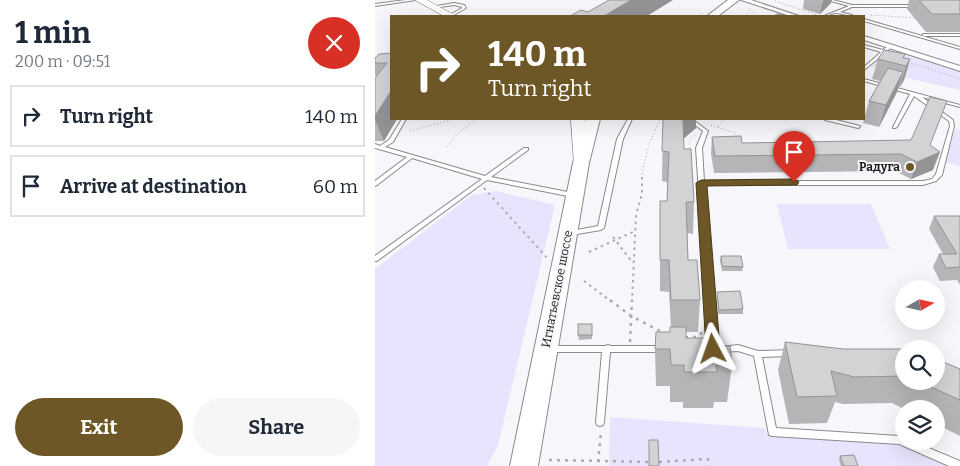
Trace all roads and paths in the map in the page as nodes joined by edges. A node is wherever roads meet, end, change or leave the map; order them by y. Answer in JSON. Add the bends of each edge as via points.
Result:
{"nodes":[{"id":1,"x":383,"y":0,"type":"edge"},
{"id":2,"x":414,"y":0,"type":"edge"},
{"id":3,"x":420,"y":0,"type":"edge"},
{"id":4,"x":734,"y":0,"type":"edge"},
{"id":5,"x":744,"y":0,"type":"edge"},
{"id":6,"x":770,"y":0,"type":"edge"},
{"id":7,"x":829,"y":0,"type":"edge"},
{"id":8,"x":392,"y":3,"type":"junction"},
{"id":9,"x":375,"y":5,"type":"edge"},
{"id":10,"x":851,"y":6,"type":"junction"},
{"id":11,"x":920,"y":6,"type":"edge"},
{"id":12,"x":433,"y":7,"type":"junction"},
{"id":13,"x":836,"y":12,"type":"junction"},
{"id":14,"x":866,"y":14,"type":"dead end"},
{"id":15,"x":449,"y":15,"type":"edge"},
{"id":16,"x":452,"y":15,"type":"edge"},
{"id":17,"x":713,"y":15,"type":"edge"},
{"id":18,"x":744,"y":15,"type":"edge"},
{"id":19,"x":756,"y":15,"type":"edge"},
{"id":20,"x":793,"y":15,"type":"edge"},
{"id":21,"x":821,"y":15,"type":"edge"},
{"id":22,"x":827,"y":15,"type":"edge"},
{"id":23,"x":847,"y":15,"type":"edge"},
{"id":24,"x":923,"y":18,"type":"edge"},
{"id":25,"x":865,"y":20,"type":"edge"},
{"id":26,"x":915,"y":35,"type":"junction"},
{"id":27,"x":960,"y":35,"type":"edge"},
{"id":28,"x":865,"y":38,"type":"edge"},
{"id":29,"x":865,"y":46,"type":"edge"},
{"id":30,"x":960,"y":48,"type":"edge"},
{"id":31,"x":887,"y":49,"type":"junction"},
{"id":32,"x":905,"y":61,"type":"edge"},
{"id":33,"x":865,"y":68,"type":"edge"},
{"id":34,"x":960,"y":70,"type":"edge"},
{"id":35,"x":960,"y":79,"type":"edge"},
{"id":36,"x":865,"y":80,"type":"edge"},
{"id":37,"x":913,"y":93,"type":"junction"},
{"id":38,"x":960,"y":106,"type":"edge"},
{"id":39,"x":403,"y":120,"type":"edge"},
{"id":40,"x":450,"y":120,"type":"edge"},
{"id":41,"x":476,"y":120,"type":"edge"},
{"id":42,"x":578,"y":120,"type":"edge"},
{"id":43,"x":593,"y":120,"type":"edge"},
{"id":44,"x":630,"y":120,"type":"edge"},
{"id":45,"x":660,"y":120,"type":"edge"},
{"id":46,"x":690,"y":120,"type":"edge"},
{"id":47,"x":723,"y":120,"type":"edge"},
{"id":48,"x":831,"y":120,"type":"edge"},
{"id":49,"x":708,"y":124,"type":"dead end"},
{"id":50,"x":857,"y":127,"type":"dead end"},
{"id":51,"x":895,"y":127,"type":"dead end"},
{"id":52,"x":718,"y":128,"type":"junction"},
{"id":53,"x":701,"y":129,"type":"dead end"},
{"id":54,"x":410,"y":131,"type":"dead end"},
{"id":55,"x":736,"y":141,"type":"edge"},
{"id":56,"x":378,"y":147,"type":"edge"},
{"id":57,"x":447,"y":147,"type":"dead end"},
{"id":58,"x":526,"y":149,"type":"dead end"},
{"id":59,"x":690,"y":150,"type":"edge"},
{"id":60,"x":410,"y":157,"type":"junction"},
{"id":61,"x":581,"y":163,"type":"junction"},
{"id":62,"x":485,"y":178,"type":"junction"},
{"id":63,"x":479,"y":183,"type":"junction"},
{"id":64,"x":701,"y":183,"type":"junction"},
{"id":65,"x":375,"y":184,"type":"edge"},
{"id":66,"x":575,"y":196,"type":"junction"},
{"id":67,"x":635,"y":231,"type":"junction"},
{"id":68,"x":567,"y":233,"type":"junction"},
{"id":69,"x":613,"y":237,"type":"dead end"},
{"id":70,"x":616,"y":240,"type":"junction"},
{"id":71,"x":589,"y":252,"type":"dead end"},
{"id":72,"x":375,"y":259,"type":"edge"},
{"id":73,"x":549,"y":260,"type":"dead end"},
{"id":74,"x":634,"y":264,"type":"junction"},
{"id":75,"x":584,"y":281,"type":"dead end"},
{"id":76,"x":631,"y":316,"type":"junction"},
{"id":77,"x":705,"y":329,"type":"dead end"},
{"id":78,"x":671,"y":336,"type":"edge"},
{"id":79,"x":680,"y":336,"type":"edge"},
{"id":80,"x":609,"y":348,"type":"junction"},
{"id":81,"x":629,"y":348,"type":"junction"},
{"id":82,"x":545,"y":349,"type":"junction"},
{"id":83,"x":676,"y":349,"type":"edge"},
{"id":84,"x":704,"y":349,"type":"edge"},
{"id":85,"x":713,"y":349,"type":"junction"},
{"id":86,"x":804,"y":353,"type":"edge"},
{"id":87,"x":758,"y":354,"type":"junction"},
{"id":88,"x":607,"y":361,"type":"dead end"},
{"id":89,"x":601,"y":426,"type":"joint"},
{"id":90,"x":598,"y":462,"type":"junction"},
{"id":91,"x":649,"y":462,"type":"edge"},
{"id":92,"x":659,"y":462,"type":"edge"},
{"id":93,"x":527,"y":464,"type":"edge"},
{"id":94,"x":709,"y":466,"type":"edge"},
{"id":95,"x":960,"y":466,"type":"edge"}],
"edges":[{"from":1,"to":8,"type":"lane"},
{"from":2,"to":8,"type":"lane"},
{"from":3,"to":12,"type":"main road"},
{"from":4,"to":17,"type":"main road"},
{"from":5,"to":20,"type":"street"},
{"from":6,"to":21,"type":"path"},
{"from":7,"to":10,"type":"lane"},
{"from":8,"to":9,"type":"lane"},
{"from":10,"to":11,"type":"lane"},
{"from":10,"to":13,"type":"lane"},
{"from":12,"to":15,"type":"main road"},
{"from":12,"to":16,"type":"lane","via":[[463,6]]},
{"from":13,"to":22,"type":"lane"},
{"from":13,"to":23,"type":"lane"},
{"from":14,"to":24,"type":"path"},
{"from":18,"to":19,"type":"path","via":[[750,10]]},
{"from":25,"to":26,"type":"lane"},
{"from":26,"to":27,"type":"lane"},
{"from":26,"to":30,"type":"lane"},
{"from":28,"to":31,"type":"street"},
{"from":29,"to":31,"type":"lane"},
{"from":31,"to":33,"type":"lane"},
{"from":31,"to":34,"type":"street"},
{"from":32,"to":35,"type":"path"},
{"from":36,"to":37,"type":"lane"},
{"from":37,"to":38,"type":"lane"},
{"from":37,"to":51,"type":"lane"},
{"from":37,"to":64,"type":"lane","via":[[951,120],[939,175],[934,180]]},
{"from":39,"to":56,"type":"lane","via":[[391,142]]},
{"from":40,"to":54,"type":"path"},
{"from":41,"to":57,"type":"path","via":[[457,134]]},
{"from":42,"to":61,"type":"main road"},
{"from":43,"to":61,"type":"main road","name":"Игнатьевское шоссе"},
{"from":44,"to":68,"type":"lane","via":[[620,139],[601,228]]},
{"from":45,"to":67,"type":"path","via":[[642,170],[642,194]]},
{"from":46,"to":64,"type":"lane","via":[[706,131],[699,148]]},
{"from":47,"to":52,"type":"path"},
{"from":48,"to":50,"type":"lane"},
{"from":49,"to":52,"type":"path"},
{"from":52,"to":55,"type":"path","via":[[735,133]]},
{"from":53,"to":59,"type":"path","via":[[689,141]]},
{"from":56,"to":60,"type":"lane"},
{"from":58,"to":62,"type":"lane"},
{"from":60,"to":62,"type":"lane"},
{"from":60,"to":65,"type":"lane"},
{"from":61,"to":66,"type":"main road","name":"Игнатьевское шоссе"},
{"from":62,"to":63,"type":"lane"},
{"from":62,"to":66,"type":"lane"},
{"from":63,"to":72,"type":"lane"},
{"from":63,"to":73,"type":"path"},
{"from":64,"to":85,"type":"lane"},
{"from":66,"to":68,"type":"main road","name":"Игнатьевское шоссе"},
{"from":67,"to":70,"type":"path"},
{"from":67,"to":74,"type":"path"},
{"from":68,"to":82,"type":"main road","name":"Игнатьевское шоссе"},
{"from":69,"to":70,"type":"path"},
{"from":70,"to":71,"type":"path"},
{"from":70,"to":74,"type":"path"},
{"from":74,"to":76,"type":"path"},
{"from":75,"to":76,"type":"path"},
{"from":76,"to":78,"type":"path"},
{"from":76,"to":81,"type":"path"},
{"from":77,"to":79,"type":"path","via":[[698,337]]},
{"from":80,"to":81,"type":"lane"},
{"from":80,"to":82,"type":"lane"},
{"from":80,"to":88,"type":"lane"},
{"from":80,"to":89,"type":"lane","via":[[605,353]]},
{"from":81,"to":83,"type":"lane"},
{"from":82,"to":93,"type":"main road","name":"Игнатьевское шоссе"},
{"from":84,"to":85,"type":"lane"},
{"from":85,"to":87,"type":"lane","via":[[738,348]]},
{"from":86,"to":87,"type":"lane"},
{"from":87,"to":95,"type":"lane","via":[[772,432],[899,440]]},
{"from":89,"to":90,"type":"path"},
{"from":90,"to":91,"type":"path"},
{"from":90,"to":93,"type":"path"},
{"from":92,"to":94,"type":"path","via":[[708,459]]}]}
